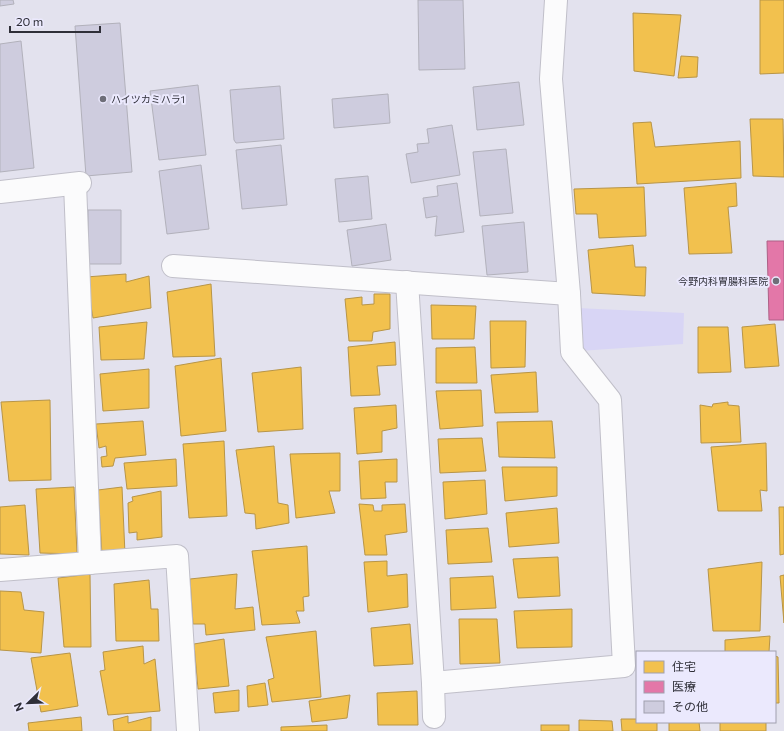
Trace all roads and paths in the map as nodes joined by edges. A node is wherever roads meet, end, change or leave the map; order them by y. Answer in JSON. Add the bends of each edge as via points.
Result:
{"nodes":[{"id":1,"x":556,"y":0,"type":"edge"},
{"id":2,"x":0,"y":192,"type":"edge"},
{"id":3,"x":173,"y":266,"type":"dead end"},
{"id":4,"x":407,"y":282,"type":"junction"},
{"id":5,"x":570,"y":294,"type":"junction"},
{"id":6,"x":90,"y":563,"type":"junction"},
{"id":7,"x":0,"y":570,"type":"edge"},
{"id":8,"x":433,"y":683,"type":"junction"},
{"id":9,"x":434,"y":717,"type":"dead end"},
{"id":10,"x":188,"y":731,"type":"edge"}],
"edges":[{"from":1,"to":5,"type":"street","via":[[551,80]]},
{"from":2,"to":6,"type":"street","via":[[77,184]]},
{"from":3,"to":4,"type":"street"},
{"from":4,"to":5,"type":"street"},
{"from":4,"to":8,"type":"street"},
{"from":5,"to":8,"type":"street","via":[[572,352],[610,400],[624,666]]},
{"from":6,"to":7,"type":"street"},
{"from":6,"to":10,"type":"street","via":[[177,556]]},
{"from":8,"to":9,"type":"street"}]}
